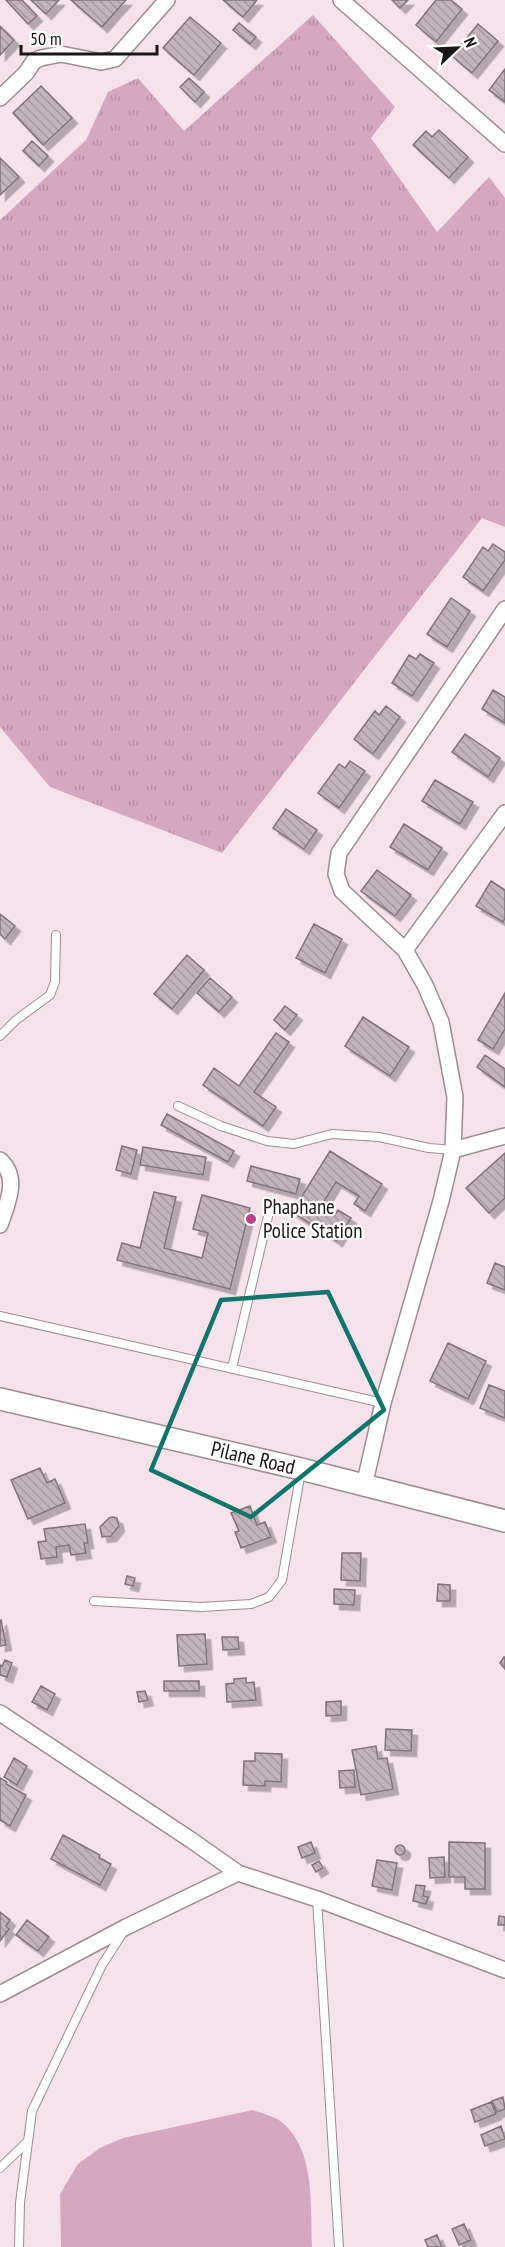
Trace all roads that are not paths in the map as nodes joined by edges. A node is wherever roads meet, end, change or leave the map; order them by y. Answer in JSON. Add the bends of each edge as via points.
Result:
{"nodes":[{"id":1,"x":167,"y":0,"type":"edge"},
{"id":2,"x":341,"y":0,"type":"edge"},
{"id":3,"x":0,"y":98,"type":"edge"},
{"id":4,"x":505,"y":144,"type":"edge"},
{"id":5,"x":505,"y":609,"type":"edge"},
{"id":6,"x":505,"y":813,"type":"edge"},
{"id":7,"x":56,"y":935,"type":"dead end"},
{"id":8,"x":405,"y":950,"type":"junction"},
{"id":9,"x":0,"y":1036,"type":"edge"},
{"id":10,"x":178,"y":1106,"type":"dead end"},
{"id":11,"x":505,"y":1136,"type":"edge"},
{"id":12,"x":453,"y":1150,"type":"junction"},
{"id":13,"x":0,"y":1160,"type":"edge"},
{"id":14,"x":270,"y":1208,"type":"dead end"},
{"id":15,"x":0,"y":1226,"type":"edge"},
{"id":16,"x":0,"y":1316,"type":"edge"},
{"id":17,"x":231,"y":1368,"type":"junction"},
{"id":18,"x":0,"y":1399,"type":"edge"},
{"id":19,"x":383,"y":1403,"type":"junction"},
{"id":20,"x":301,"y":1469,"type":"junction"},
{"id":21,"x":364,"y":1486,"type":"junction"},
{"id":22,"x":505,"y":1521,"type":"edge"},
{"id":23,"x":94,"y":1601,"type":"dead end"},
{"id":24,"x":0,"y":1713,"type":"edge"},
{"id":25,"x":237,"y":1873,"type":"junction"},
{"id":26,"x":317,"y":1899,"type":"junction"},
{"id":27,"x":126,"y":1927,"type":"junction"},
{"id":28,"x":505,"y":1970,"type":"edge"},
{"id":29,"x":0,"y":1994,"type":"edge"},
{"id":30,"x":27,"y":2141,"type":"junction"},
{"id":31,"x":0,"y":2168,"type":"edge"},
{"id":32,"x":19,"y":2247,"type":"edge"},
{"id":33,"x":339,"y":2247,"type":"edge"}],
"edges":[{"from":1,"to":3,"type":"street","via":[[115,59],[101,62],[61,54],[41,58]]},
{"from":2,"to":4,"type":"street"},
{"from":5,"to":8,"type":"street","via":[[339,853],[336,874],[342,891]]},
{"from":6,"to":8,"type":"street"},
{"from":7,"to":9,"type":"lane","via":[[55,982],[50,995]]},
{"from":8,"to":12,"type":"street","via":[[441,1022],[455,1097]]},
{"from":10,"to":12,"type":"lane","via":[[267,1141],[294,1144],[332,1134],[379,1137]]},
{"from":11,"to":12,"type":"street"},
{"from":12,"to":19,"type":"street"},
{"from":13,"to":15,"type":"street","via":[[12,1183]]},
{"from":14,"to":17,"type":"lane"},
{"from":16,"to":17,"type":"lane"},
{"from":17,"to":19,"type":"lane"},
{"from":18,"to":20,"type":"main road","name":"Pilane Road"},
{"from":19,"to":21,"type":"street"},
{"from":20,"to":21,"type":"main road","name":"Pilane Road"},
{"from":20,"to":23,"type":"lane","via":[[282,1580],[269,1597],[251,1604],[201,1607]]},
{"from":21,"to":22,"type":"main road","name":"Pilane Road"},
{"from":24,"to":25,"type":"street"},
{"from":25,"to":26,"type":"street"},
{"from":25,"to":27,"type":"street"},
{"from":26,"to":28,"type":"street"},
{"from":26,"to":33,"type":"lane"},
{"from":27,"to":29,"type":"street"},
{"from":27,"to":30,"type":"lane","via":[[102,1965],[32,2111]]},
{"from":30,"to":31,"type":"lane"},
{"from":30,"to":32,"type":"lane"}]}
